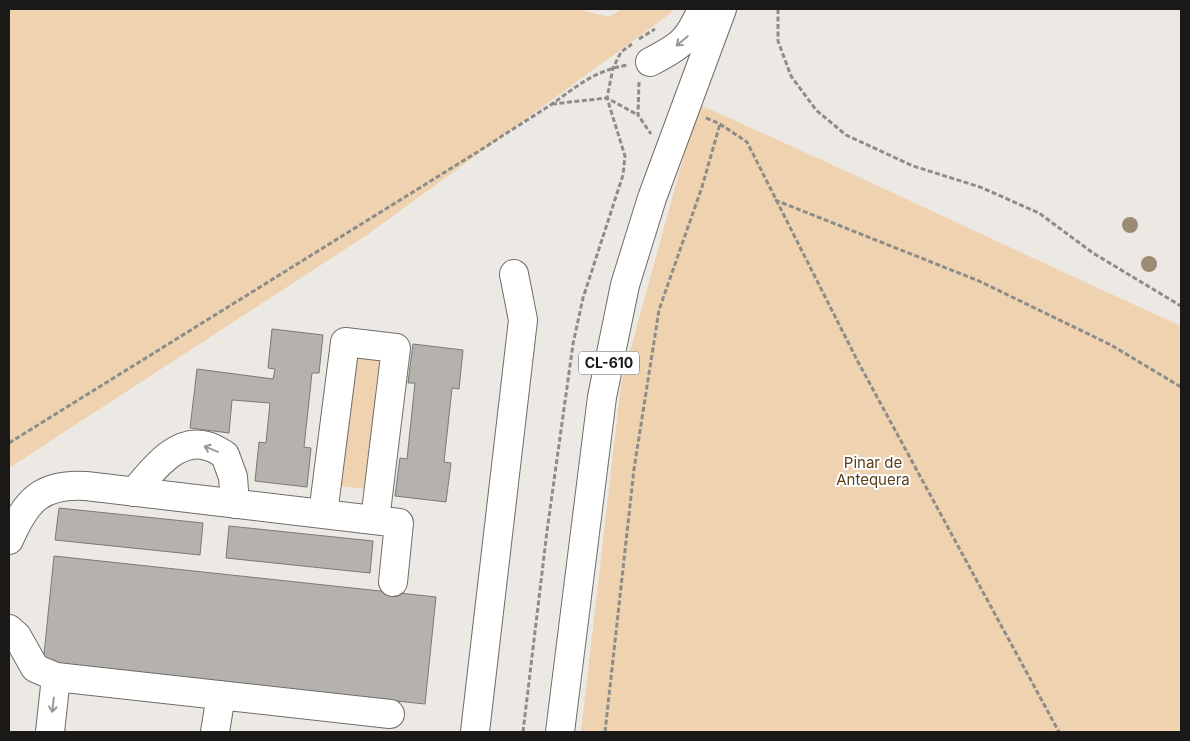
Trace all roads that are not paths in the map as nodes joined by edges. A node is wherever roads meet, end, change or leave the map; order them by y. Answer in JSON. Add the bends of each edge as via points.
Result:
{"nodes":[{"id":1,"x":702,"y":9,"type":"edge"},
{"id":2,"x":722,"y":9,"type":"edge"},
{"id":3,"x":650,"y":62,"type":"road end"},
{"id":4,"x":514,"y":274,"type":"dead end"},
{"id":5,"x":134,"y":492,"type":"junction"},
{"id":6,"x":235,"y":504,"type":"junction"},
{"id":7,"x":324,"y":514,"type":"junction"},
{"id":8,"x":375,"y":520,"type":"junction"},
{"id":9,"x":9,"y":540,"type":"edge"},
{"id":10,"x":393,"y":582,"type":"dead end"},
{"id":11,"x":9,"y":629,"type":"edge"},
{"id":12,"x":56,"y":677,"type":"junction"},
{"id":13,"x":220,"y":695,"type":"junction"},
{"id":14,"x":390,"y":714,"type":"dead end"},
{"id":15,"x":50,"y":732,"type":"edge"},
{"id":16,"x":215,"y":732,"type":"edge"},
{"id":17,"x":475,"y":732,"type":"edge"},
{"id":18,"x":560,"y":732,"type":"edge"}],
"edges":[{"from":1,"to":3,"type":"main road","one_way":true,"via":[[692,34]]},
{"from":2,"to":18,"type":"main road","number":"CL-610","via":[[652,198],[625,285],[602,398]]},
{"from":4,"to":17,"type":"main road","via":[[524,320]]},
{"from":5,"to":6,"type":"main road"},
{"from":6,"to":5,"type":"main road","one_way":true,"via":[[233,477],[225,455],[207,445],[184,445],[159,463]]},
{"from":5,"to":9,"type":"main road","via":[[66,485],[50,489],[35,497],[19,517]]},
{"from":6,"to":7,"type":"main road"},
{"from":7,"to":8,"type":"main road"},
{"from":7,"to":8,"type":"main road","via":[[345,342],[396,348]]},
{"from":8,"to":10,"type":"main road","via":[[399,523]]},
{"from":11,"to":12,"type":"main road","via":[[17,636],[35,668]]},
{"from":12,"to":13,"type":"main road"},
{"from":12,"to":15,"type":"main road","one_way":true},
{"from":13,"to":14,"type":"main road"},
{"from":13,"to":16,"type":"main road"}]}
